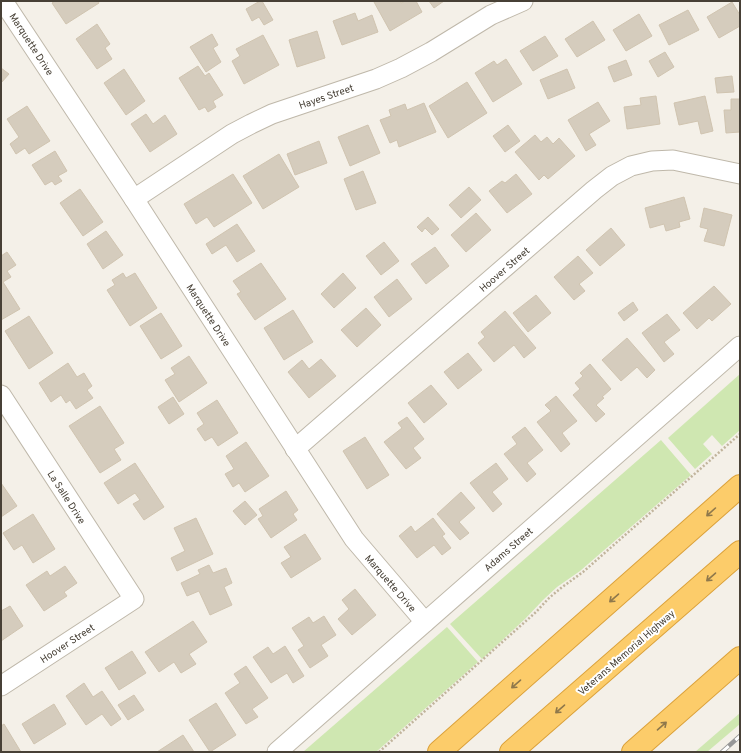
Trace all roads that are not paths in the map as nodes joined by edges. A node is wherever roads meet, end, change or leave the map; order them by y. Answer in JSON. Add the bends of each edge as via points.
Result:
{"nodes":[{"id":1,"x":3,"y":1,"type":"edge"},
{"id":2,"x":523,"y":1,"type":"edge"},
{"id":3,"x":740,"y":174,"type":"edge"},
{"id":4,"x":134,"y":198,"type":"junction"},
{"id":5,"x":740,"y":346,"type":"edge"},
{"id":6,"x":1,"y":395,"type":"edge"},
{"id":7,"x":295,"y":449,"type":"junction"},
{"id":8,"x":740,"y":486,"type":"edge"},
{"id":9,"x":740,"y":552,"type":"edge"},
{"id":10,"x":134,"y":599,"type":"joint"},
{"id":11,"x":425,"y":622,"type":"junction"},
{"id":12,"x":740,"y":658,"type":"edge"},
{"id":13,"x":1,"y":686,"type":"edge"},
{"id":14,"x":277,"y":752,"type":"edge"},
{"id":15,"x":440,"y":752,"type":"edge"},
{"id":16,"x":511,"y":752,"type":"edge"},
{"id":17,"x":633,"y":752,"type":"edge"}],
"edges":[{"from":1,"to":4,"type":"street","name":"Marquette Drive"},
{"from":2,"to":4,"type":"street","name":"Hayes Street","via":[[491,15],[401,68],[272,114],[251,124]]},
{"from":3,"to":7,"type":"street","name":"Hoover Street","via":[[673,160],[631,166],[612,176]]},
{"from":4,"to":7,"type":"street","name":"Marquette Drive"},
{"from":5,"to":11,"type":"street","name":"Adams Street"},
{"from":6,"to":10,"type":"street","name":"La Salle Drive"},
{"from":7,"to":11,"type":"street","name":"Marquette Drive","via":[[354,539]]},
{"from":8,"to":15,"type":"highway","one_way":true},
{"from":9,"to":16,"type":"highway","name":"Veterans Memorial Highway","one_way":true},
{"from":10,"to":13,"type":"street","name":"Hoover Street"},
{"from":11,"to":14,"type":"street","name":"Adams Street"},
{"from":17,"to":12,"type":"highway","one_way":true}]}
